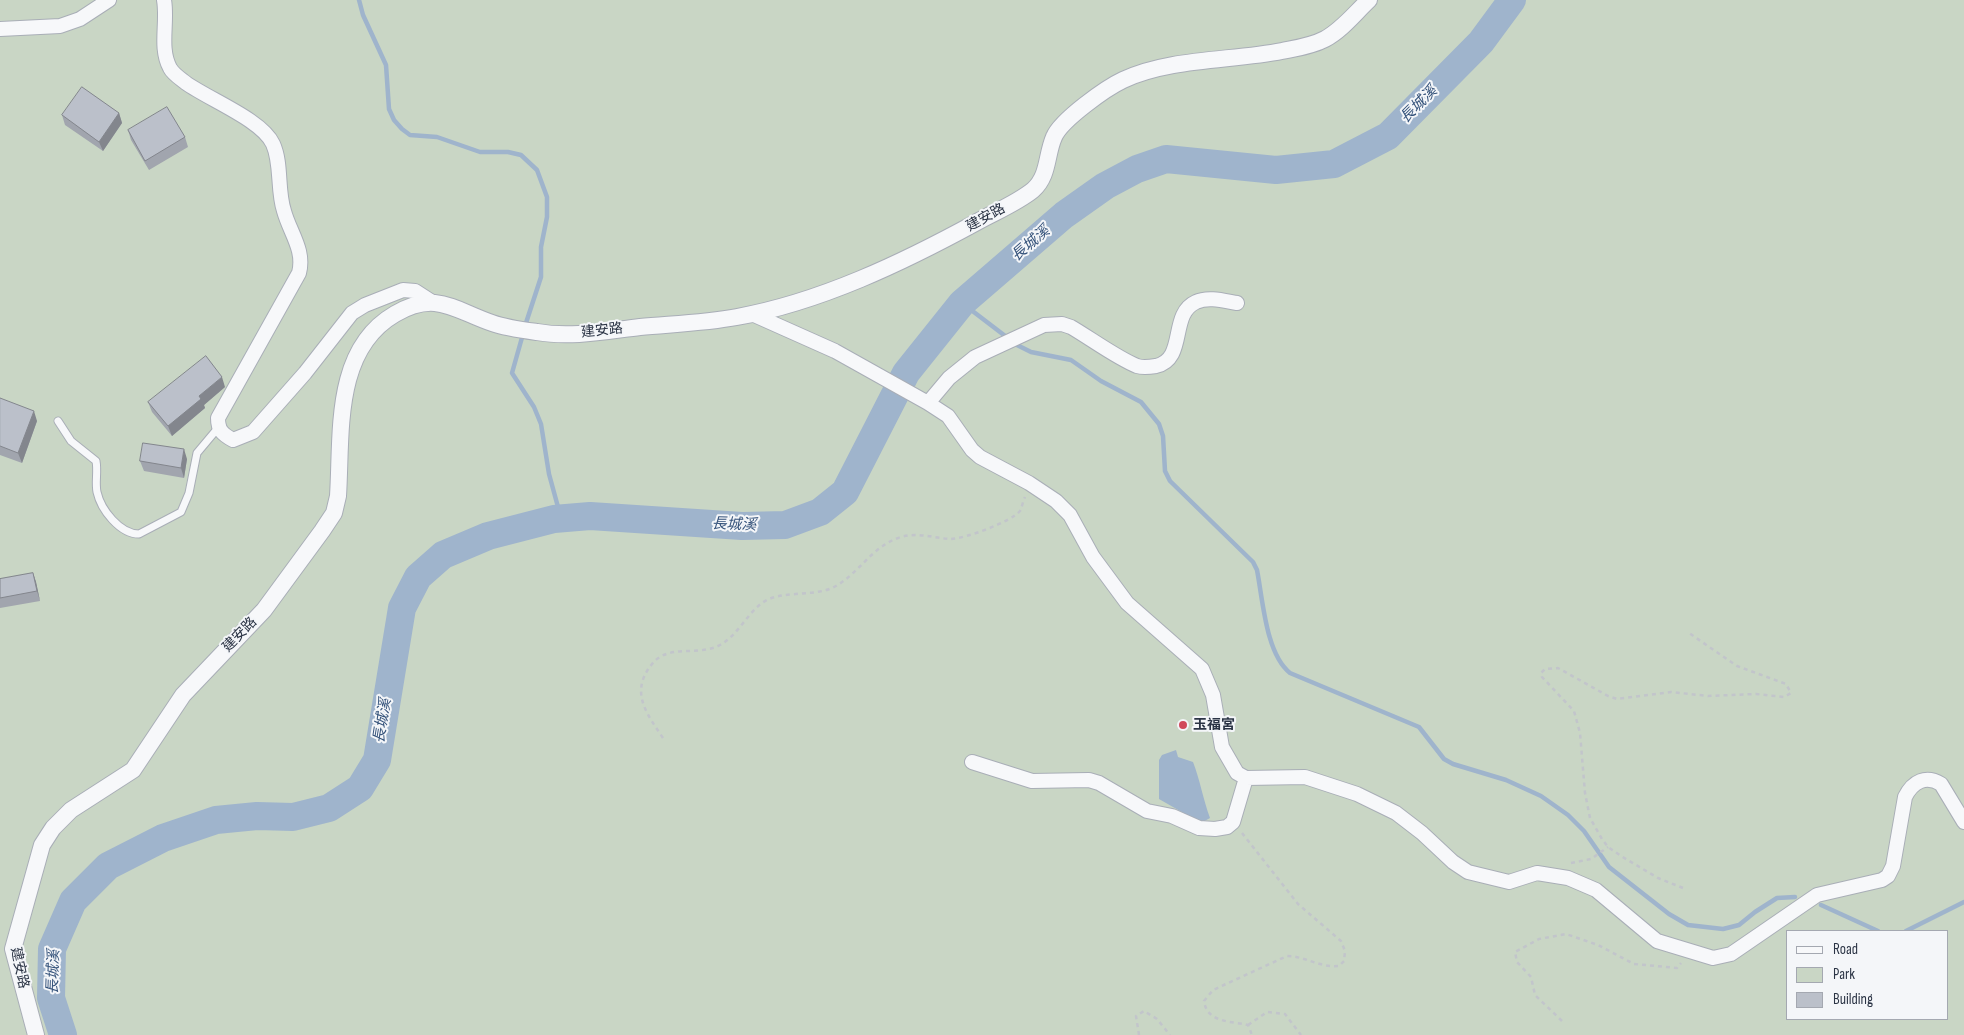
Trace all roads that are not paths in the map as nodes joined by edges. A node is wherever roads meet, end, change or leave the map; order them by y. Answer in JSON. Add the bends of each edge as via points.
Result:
{"nodes":[{"id":1,"x":109,"y":0,"type":"edge"},
{"id":2,"x":164,"y":0,"type":"edge"},
{"id":3,"x":1368,"y":0,"type":"edge"},
{"id":4,"x":0,"y":29,"type":"edge"},
{"id":5,"x":432,"y":302,"type":"junction"},
{"id":6,"x":1238,"y":303,"type":"dead end"},
{"id":7,"x":752,"y":314,"type":"junction"},
{"id":8,"x":922,"y":400,"type":"junction"},
{"id":9,"x":58,"y":420,"type":"dead end"},
{"id":10,"x":218,"y":428,"type":"junction"},
{"id":11,"x":972,"y":762,"type":"dead end"},
{"id":12,"x":1246,"y":778,"type":"junction"},
{"id":13,"x":1964,"y":822,"type":"edge"},
{"id":14,"x":36,"y":1035,"type":"edge"}],
"edges":[{"from":1,"to":4,"type":"street","via":[[80,19],[60,26]]},
{"from":2,"to":10,"type":"street","via":[[165,49],[171,70],[205,97],[264,130],[276,154],[283,210],[301,252],[299,273],[222,410]]},
{"from":3,"to":7,"type":"street","name":"建安路","via":[[1332,35],[1314,44],[1256,56],[1198,61],[1121,80],[1088,103],[1056,132],[1041,180],[1022,197],[941,242],[859,278]]},
{"from":5,"to":7,"type":"street","name":"建安路","via":[[444,303],[505,327],[578,334]]},
{"from":5,"to":10,"type":"street","via":[[414,291],[403,290],[365,305],[341,326],[253,432],[233,440]]},
{"from":5,"to":14,"type":"street","name":"建安路","via":[[396,313],[376,327],[363,341],[353,361],[346,385],[338,496],[334,512],[322,530],[264,610],[183,695],[132,770],[71,810],[42,845],[13,949]]},
{"from":6,"to":8,"type":"street","via":[[1211,299],[1191,304],[1182,317],[1172,355],[1166,362],[1149,367],[1129,362],[1071,327],[1044,325],[966,362]]},
{"from":7,"to":8,"type":"street","via":[[834,350]]},
{"from":8,"to":12,"type":"street","via":[[948,416],[980,457],[1029,483],[1070,515],[1093,557],[1135,612],[1202,669],[1213,695],[1222,746],[1237,773]]},
{"from":9,"to":10,"type":"lane","via":[[71,441],[96,461],[96,491],[101,504],[125,532],[132,534],[139,534],[181,512],[189,493],[197,453]]},
{"from":11,"to":12,"type":"street","via":[[1032,781],[1089,780],[1147,811],[1172,816],[1199,828],[1215,829],[1233,822]]},
{"from":12,"to":13,"type":"street","via":[[1305,777],[1357,794],[1396,813],[1468,872],[1509,882],[1538,873],[1568,878],[1596,890],[1650,937],[1666,946],[1713,958],[1723,957],[1817,895],[1872,884],[1888,876],[1893,866],[1905,796],[1917,782],[1925,779],[1941,784]]}]}
